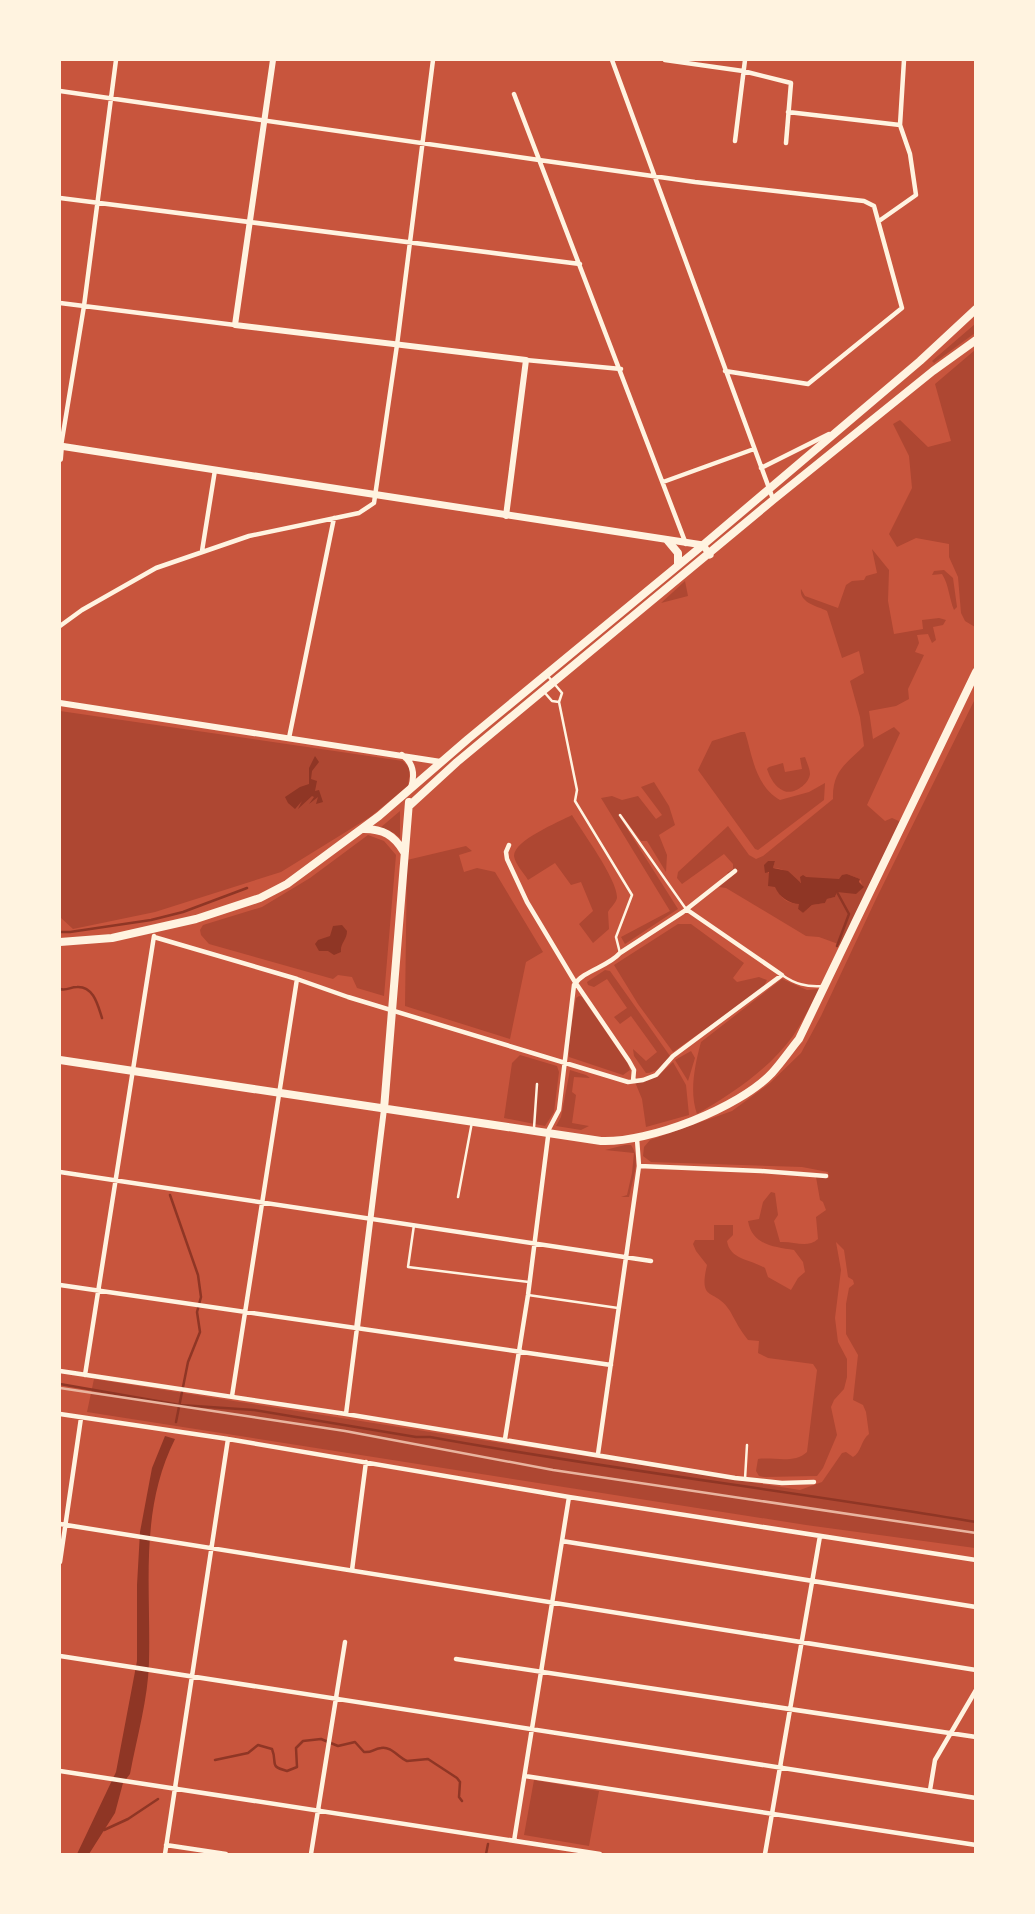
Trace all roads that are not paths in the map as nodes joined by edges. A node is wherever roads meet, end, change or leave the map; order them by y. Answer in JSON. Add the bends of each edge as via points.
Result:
{"nodes":[{"id":1,"x":116,"y":60,"type":"edge"},
{"id":2,"x":273,"y":60,"type":"edge"},
{"id":3,"x":433,"y":60,"type":"edge"},
{"id":4,"x":612,"y":60,"type":"edge"},
{"id":5,"x":665,"y":60,"type":"edge"},
{"id":6,"x":745,"y":60,"type":"edge"},
{"id":7,"x":904,"y":60,"type":"edge"},
{"id":8,"x":743,"y":71,"type":"junction"},
{"id":9,"x":60,"y":91,"type":"edge"},
{"id":10,"x":514,"y":94,"type":"dead end"},
{"id":11,"x":110,"y":99,"type":"junction"},
{"id":12,"x":788,"y":112,"type":"junction"},
{"id":13,"x":264,"y":122,"type":"junction"},
{"id":14,"x":900,"y":125,"type":"junction"},
{"id":15,"x":735,"y":141,"type":"dead end"},
{"id":16,"x":786,"y":143,"type":"dead end"},
{"id":17,"x":424,"y":144,"type":"junction"},
{"id":18,"x":539,"y":160,"type":"junction"},
{"id":19,"x":653,"y":176,"type":"junction"},
{"id":20,"x":60,"y":198,"type":"edge"},
{"id":21,"x":96,"y":203,"type":"junction"},
{"id":22,"x":879,"y":221,"type":"junction"},
{"id":23,"x":250,"y":222,"type":"junction"},
{"id":24,"x":411,"y":242,"type":"junction"},
{"id":25,"x":580,"y":264,"type":"junction"},
{"id":26,"x":60,"y":303,"type":"edge"},
{"id":27,"x":84,"y":306,"type":"junction"},
{"id":28,"x":975,"y":309,"type":"edge"},
{"id":29,"x":235,"y":325,"type":"junction"},
{"id":30,"x":975,"y":340,"type":"edge"},
{"id":31,"x":397,"y":345,"type":"junction"},
{"id":32,"x":526,"y":360,"type":"junction"},
{"id":33,"x":621,"y":369,"type":"junction"},
{"id":34,"x":725,"y":371,"type":"junction"},
{"id":35,"x":840,"y":428,"type":"junction"},
{"id":36,"x":60,"y":447,"type":"edge"},
{"id":37,"x":754,"y":449,"type":"junction"},
{"id":38,"x":60,"y":459,"type":"edge"},
{"id":39,"x":761,"y":468,"type":"junction"},
{"id":40,"x":215,"y":470,"type":"junction"},
{"id":41,"x":663,"y":482,"type":"junction"},
{"id":42,"x":770,"y":488,"type":"junction"},
{"id":43,"x":377,"y":495,"type":"junction"},
{"id":44,"x":774,"y":500,"type":"junction"},
{"id":45,"x":506,"y":516,"type":"junction"},
{"id":46,"x":334,"y":519,"type":"junction"},
{"id":47,"x":668,"y":541,"type":"junction"},
{"id":48,"x":686,"y":544,"type":"junction"},
{"id":49,"x":703,"y":545,"type":"junction"},
{"id":50,"x":202,"y":551,"type":"junction"},
{"id":51,"x":710,"y":555,"type":"junction"},
{"id":52,"x":678,"y":565,"type":"junction"},
{"id":53,"x":60,"y":626,"type":"edge"},
{"id":54,"x":975,"y":671,"type":"edge"},
{"id":55,"x":547,"y":674,"type":"junction"},
{"id":56,"x":537,"y":683,"type":"junction"},
{"id":57,"x":559,"y":702,"type":"junction"},
{"id":58,"x":60,"y":703,"type":"edge"},
{"id":59,"x":289,"y":738,"type":"junction"},
{"id":60,"x":400,"y":754,"type":"junction"},
{"id":61,"x":441,"y":762,"type":"junction"},
{"id":62,"x":449,"y":769,"type":"junction"},
{"id":63,"x":411,"y":788,"type":"junction"},
{"id":64,"x":409,"y":806,"type":"junction"},
{"id":65,"x":620,"y":815,"type":"dead end"},
{"id":66,"x":363,"y":829,"type":"junction"},
{"id":67,"x":509,"y":845,"type":"dead end"},
{"id":68,"x":404,"y":852,"type":"junction"},
{"id":69,"x":735,"y":871,"type":"dead end"},
{"id":70,"x":686,"y":909,"type":"junction"},
{"id":71,"x":155,"y":933,"type":"junction"},
{"id":72,"x":60,"y":942,"type":"edge"},
{"id":73,"x":620,"y":953,"type":"junction"},
{"id":74,"x":782,"y":975,"type":"junction"},
{"id":75,"x":297,"y":979,"type":"junction"},
{"id":76,"x":575,"y":982,"type":"junction"},
{"id":77,"x":827,"y":986,"type":"junction"},
{"id":78,"x":391,"y":1010,"type":"junction"},
{"id":79,"x":60,"y":1060,"type":"edge"},
{"id":80,"x":564,"y":1063,"type":"junction"},
{"id":81,"x":133,"y":1072,"type":"junction"},
{"id":82,"x":633,"y":1081,"type":"junction"},
{"id":83,"x":537,"y":1084,"type":"dead end"},
{"id":84,"x":280,"y":1095,"type":"junction"},
{"id":85,"x":384,"y":1110,"type":"junction"},
{"id":86,"x":472,"y":1122,"type":"junction"},
{"id":87,"x":534,"y":1132,"type":"junction"},
{"id":88,"x":549,"y":1134,"type":"junction"},
{"id":89,"x":636,"y":1139,"type":"junction"},
{"id":90,"x":639,"y":1166,"type":"junction"},
{"id":91,"x":60,"y":1172,"type":"edge"},
{"id":92,"x":826,"y":1175,"type":"dead end"},
{"id":93,"x":116,"y":1180,"type":"junction"},
{"id":94,"x":458,"y":1197,"type":"dead end"},
{"id":95,"x":263,"y":1202,"type":"junction"},
{"id":96,"x":372,"y":1219,"type":"junction"},
{"id":97,"x":414,"y":1225,"type":"junction"},
{"id":98,"x":534,"y":1244,"type":"junction"},
{"id":99,"x":626,"y":1258,"type":"junction"},
{"id":100,"x":651,"y":1261,"type":"dead end"},
{"id":101,"x":530,"y":1282,"type":"junction"},
{"id":102,"x":60,"y":1285,"type":"edge"},
{"id":103,"x":98,"y":1291,"type":"junction"},
{"id":104,"x":528,"y":1296,"type":"junction"},
{"id":105,"x":620,"y":1308,"type":"junction"},
{"id":106,"x":246,"y":1312,"type":"junction"},
{"id":107,"x":357,"y":1328,"type":"junction"},
{"id":108,"x":519,"y":1351,"type":"junction"},
{"id":109,"x":611,"y":1365,"type":"junction"},
{"id":110,"x":60,"y":1371,"type":"edge"},
{"id":111,"x":85,"y":1375,"type":"junction"},
{"id":112,"x":232,"y":1396,"type":"junction"},
{"id":113,"x":346,"y":1414,"type":"junction"},
{"id":114,"x":60,"y":1415,"type":"edge"},
{"id":115,"x":81,"y":1418,"type":"junction"},
{"id":116,"x":228,"y":1438,"type":"junction"},
{"id":117,"x":505,"y":1439,"type":"junction"},
{"id":118,"x":747,"y":1446,"type":"dead end"},
{"id":119,"x":598,"y":1454,"type":"junction"},
{"id":120,"x":366,"y":1462,"type":"junction"},
{"id":121,"x":745,"y":1479,"type":"junction"},
{"id":122,"x":814,"y":1482,"type":"dead end"},
{"id":123,"x":569,"y":1497,"type":"junction"},
{"id":124,"x":62,"y":1524,"type":"edge"},
{"id":125,"x":820,"y":1536,"type":"junction"},
{"id":126,"x":562,"y":1541,"type":"junction"},
{"id":127,"x":212,"y":1547,"type":"junction"},
{"id":128,"x":975,"y":1560,"type":"edge"},
{"id":129,"x":60,"y":1562,"type":"edge"},
{"id":130,"x":352,"y":1570,"type":"junction"},
{"id":131,"x":812,"y":1582,"type":"junction"},
{"id":132,"x":552,"y":1602,"type":"junction"},
{"id":133,"x":975,"y":1607,"type":"edge"},
{"id":134,"x":802,"y":1640,"type":"junction"},
{"id":135,"x":345,"y":1642,"type":"dead end"},
{"id":136,"x":60,"y":1656,"type":"edge"},
{"id":137,"x":456,"y":1659,"type":"dead end"},
{"id":138,"x":975,"y":1670,"type":"edge"},
{"id":139,"x":541,"y":1673,"type":"junction"},
{"id":140,"x":192,"y":1677,"type":"junction"},
{"id":141,"x":975,"y":1690,"type":"edge"},
{"id":142,"x":336,"y":1699,"type":"junction"},
{"id":143,"x":789,"y":1710,"type":"junction"},
{"id":144,"x":532,"y":1729,"type":"junction"},
{"id":145,"x":951,"y":1733,"type":"junction"},
{"id":146,"x":975,"y":1737,"type":"edge"},
{"id":147,"x":780,"y":1768,"type":"junction"},
{"id":148,"x":60,"y":1771,"type":"edge"},
{"id":149,"x":525,"y":1776,"type":"junction"},
{"id":150,"x":175,"y":1789,"type":"junction"},
{"id":151,"x":930,"y":1790,"type":"junction"},
{"id":152,"x":975,"y":1798,"type":"edge"},
{"id":153,"x":318,"y":1811,"type":"junction"},
{"id":154,"x":772,"y":1813,"type":"junction"},
{"id":155,"x":514,"y":1841,"type":"junction"},
{"id":156,"x":166,"y":1845,"type":"junction"},
{"id":157,"x":975,"y":1845,"type":"edge"},
{"id":158,"x":165,"y":1854,"type":"edge"},
{"id":159,"x":226,"y":1854,"type":"edge"},
{"id":160,"x":311,"y":1854,"type":"edge"},
{"id":161,"x":600,"y":1854,"type":"edge"},
{"id":162,"x":765,"y":1854,"type":"edge"}],
"edges":[{"from":1,"to":11,"type":"street"},
{"from":2,"to":13,"type":"street"},
{"from":3,"to":17,"type":"street"},
{"from":4,"to":19,"type":"street"},
{"from":5,"to":8,"type":"street"},
{"from":6,"to":8,"type":"street"},
{"from":7,"to":14,"type":"street"},
{"from":8,"to":12,"type":"street","via":[[791,83]]},
{"from":8,"to":15,"type":"street"},
{"from":9,"to":11,"type":"street"},
{"from":10,"to":18,"type":"street"},
{"from":11,"to":13,"type":"street"},
{"from":11,"to":21,"type":"street"},
{"from":12,"to":14,"type":"street"},
{"from":12,"to":16,"type":"street"},
{"from":13,"to":17,"type":"street"},
{"from":13,"to":23,"type":"street"},
{"from":14,"to":22,"type":"street","via":[[916,195]]},
{"from":17,"to":18,"type":"street"},
{"from":17,"to":24,"type":"street"},
{"from":18,"to":19,"type":"street"},
{"from":18,"to":25,"type":"street"},
{"from":19,"to":22,"type":"street","via":[[864,201],[874,206]]},
{"from":19,"to":34,"type":"street"},
{"from":20,"to":21,"type":"street"},
{"from":21,"to":23,"type":"street"},
{"from":21,"to":27,"type":"street"},
{"from":22,"to":34,"type":"street","via":[[902,308],[808,384]]},
{"from":23,"to":24,"type":"street"},
{"from":23,"to":29,"type":"street"},
{"from":24,"to":25,"type":"street"},
{"from":24,"to":31,"type":"street"},
{"from":25,"to":33,"type":"street"},
{"from":26,"to":27,"type":"street"},
{"from":27,"to":29,"type":"street"},
{"from":27,"to":36,"type":"street"},
{"from":28,"to":35,"type":"main road"},
{"from":29,"to":31,"type":"street"},
{"from":30,"to":44,"type":"main road"},
{"from":31,"to":32,"type":"street"},
{"from":31,"to":43,"type":"street"},
{"from":32,"to":33,"type":"street"},
{"from":32,"to":45,"type":"street"},
{"from":33,"to":41,"type":"street"},
{"from":34,"to":37,"type":"street"},
{"from":35,"to":39,"type":"street"},
{"from":35,"to":42,"type":"main road"},
{"from":36,"to":38,"type":"street"},
{"from":36,"to":40,"type":"main road"},
{"from":37,"to":39,"type":"street"},
{"from":37,"to":41,"type":"street"},
{"from":39,"to":42,"type":"street"},
{"from":40,"to":43,"type":"main road"},
{"from":40,"to":50,"type":"street"},
{"from":41,"to":48,"type":"street"},
{"from":42,"to":44,"type":"street"},
{"from":42,"to":49,"type":"main road"},
{"from":43,"to":45,"type":"main road"},
{"from":43,"to":46,"type":"street","via":[[374,503],[359,513]]},
{"from":44,"to":51,"type":"main road"},
{"from":45,"to":47,"type":"main road"},
{"from":46,"to":50,"type":"street","via":[[286,527]]},
{"from":46,"to":59,"type":"street"},
{"from":47,"to":48,"type":"main road"},
{"from":47,"to":52,"type":"main road","via":[[678,553]]},
{"from":48,"to":49,"type":"main road"},
{"from":49,"to":51,"type":"main road"},
{"from":49,"to":52,"type":"main road"},
{"from":50,"to":53,"type":"street","via":[[156,568]]},
{"from":51,"to":62,"type":"main road"},
{"from":52,"to":55,"type":"main road"},
{"from":54,"to":77,"type":"main road"},
{"from":55,"to":56,"type":"main road"},
{"from":55,"to":57,"type":"lane","via":[[562,693]]},
{"from":56,"to":57,"type":"lane","via":[[552,701]]},
{"from":56,"to":61,"type":"main road"},
{"from":57,"to":73,"type":"lane","via":[[576,801],[632,895],[616,937]]},
{"from":58,"to":59,"type":"street"},
{"from":59,"to":60,"type":"street"},
{"from":60,"to":61,"type":"street"},
{"from":60,"to":63,"type":"street","via":[[412,768]]},
{"from":61,"to":62,"type":"main road"},
{"from":61,"to":63,"type":"main road"},
{"from":62,"to":64,"type":"main road"},
{"from":63,"to":64,"type":"main road"},
{"from":63,"to":66,"type":"main road"},
{"from":64,"to":68,"type":"main road"},
{"from":65,"to":70,"type":"lane"},
{"from":66,"to":68,"type":"main road","via":[[389,834]]},
{"from":66,"to":71,"type":"main road","via":[[260,898]]},
{"from":67,"to":76,"type":"street","via":[[506,852],[512,872]]},
{"from":68,"to":78,"type":"main road"},
{"from":69,"to":70,"type":"street"},
{"from":70,"to":73,"type":"street"},
{"from":70,"to":74,"type":"street"},
{"from":71,"to":72,"type":"main road"},
{"from":71,"to":75,"type":"street"},
{"from":71,"to":81,"type":"street"},
{"from":73,"to":76,"type":"street"},
{"from":74,"to":77,"type":"lane","via":[[809,987]]},
{"from":74,"to":82,"type":"street","via":[[673,1056],[656,1074]]},
{"from":75,"to":78,"type":"street"},
{"from":75,"to":84,"type":"street"},
{"from":76,"to":80,"type":"street"},
{"from":76,"to":82,"type":"street","via":[[629,1061]]},
{"from":77,"to":89,"type":"main road","via":[[799,1039],[771,1074],[715,1110]]},
{"from":78,"to":80,"type":"street"},
{"from":78,"to":85,"type":"main road"},
{"from":79,"to":81,"type":"main road"},
{"from":80,"to":82,"type":"street"},
{"from":80,"to":88,"type":"street","via":[[559,1110]]},
{"from":81,"to":84,"type":"main road"},
{"from":81,"to":93,"type":"street"},
{"from":83,"to":87,"type":"lane"},
{"from":84,"to":85,"type":"main road"},
{"from":84,"to":95,"type":"street"},
{"from":85,"to":86,"type":"main road"},
{"from":85,"to":96,"type":"street"},
{"from":86,"to":87,"type":"main road"},
{"from":86,"to":94,"type":"lane"},
{"from":87,"to":88,"type":"main road"},
{"from":88,"to":89,"type":"main road","via":[[601,1141]]},
{"from":88,"to":98,"type":"street"},
{"from":89,"to":90,"type":"street"},
{"from":90,"to":92,"type":"street"},
{"from":90,"to":99,"type":"street"},
{"from":91,"to":93,"type":"street"},
{"from":93,"to":95,"type":"street"},
{"from":93,"to":103,"type":"street"},
{"from":95,"to":96,"type":"street"},
{"from":95,"to":106,"type":"street"},
{"from":96,"to":97,"type":"street"},
{"from":96,"to":107,"type":"street"},
{"from":97,"to":98,"type":"street"},
{"from":97,"to":101,"type":"lane","via":[[408,1267]]},
{"from":98,"to":99,"type":"street"},
{"from":98,"to":101,"type":"street"},
{"from":99,"to":100,"type":"street"},
{"from":99,"to":105,"type":"street"},
{"from":101,"to":104,"type":"street"},
{"from":102,"to":103,"type":"street"},
{"from":103,"to":106,"type":"street"},
{"from":103,"to":111,"type":"street"},
{"from":104,"to":105,"type":"lane"},
{"from":104,"to":108,"type":"street"},
{"from":105,"to":109,"type":"street"},
{"from":106,"to":107,"type":"street"},
{"from":106,"to":112,"type":"street"},
{"from":107,"to":108,"type":"street"},
{"from":107,"to":113,"type":"street"},
{"from":108,"to":109,"type":"street"},
{"from":108,"to":117,"type":"street"},
{"from":109,"to":119,"type":"street"},
{"from":110,"to":111,"type":"street"},
{"from":111,"to":112,"type":"street"},
{"from":112,"to":113,"type":"street"},
{"from":113,"to":117,"type":"street"},
{"from":114,"to":115,"type":"street"},
{"from":115,"to":116,"type":"street"},
{"from":115,"to":124,"type":"street"},
{"from":116,"to":120,"type":"street"},
{"from":116,"to":127,"type":"street"},
{"from":117,"to":119,"type":"street"},
{"from":118,"to":121,"type":"lane"},
{"from":119,"to":121,"type":"street"},
{"from":120,"to":123,"type":"street"},
{"from":120,"to":130,"type":"street"},
{"from":121,"to":122,"type":"street"},
{"from":123,"to":125,"type":"street"},
{"from":123,"to":126,"type":"street"},
{"from":124,"to":127,"type":"street"},
{"from":124,"to":129,"type":"street"},
{"from":125,"to":128,"type":"street"},
{"from":125,"to":131,"type":"street"},
{"from":126,"to":131,"type":"street"},
{"from":126,"to":132,"type":"street"},
{"from":127,"to":130,"type":"street"},
{"from":127,"to":140,"type":"street"},
{"from":130,"to":132,"type":"street"},
{"from":131,"to":133,"type":"street"},
{"from":131,"to":134,"type":"street"},
{"from":132,"to":134,"type":"street"},
{"from":132,"to":139,"type":"street"},
{"from":134,"to":138,"type":"street"},
{"from":134,"to":143,"type":"street"},
{"from":135,"to":142,"type":"street"},
{"from":136,"to":140,"type":"street"},
{"from":137,"to":139,"type":"street"},
{"from":139,"to":143,"type":"street"},
{"from":139,"to":144,"type":"street"},
{"from":140,"to":142,"type":"street"},
{"from":140,"to":150,"type":"street"},
{"from":141,"to":145,"type":"street"},
{"from":142,"to":144,"type":"street"},
{"from":142,"to":153,"type":"street"},
{"from":143,"to":145,"type":"street"},
{"from":143,"to":147,"type":"street"},
{"from":144,"to":147,"type":"street"},
{"from":144,"to":149,"type":"street"},
{"from":145,"to":146,"type":"street"},
{"from":145,"to":151,"type":"street","via":[[934,1760]]},
{"from":147,"to":151,"type":"street"},
{"from":147,"to":154,"type":"street"},
{"from":148,"to":150,"type":"street"},
{"from":149,"to":154,"type":"street"},
{"from":149,"to":155,"type":"street"},
{"from":150,"to":153,"type":"street"},
{"from":150,"to":156,"type":"street"},
{"from":151,"to":152,"type":"street"},
{"from":153,"to":155,"type":"street"},
{"from":153,"to":160,"type":"street"},
{"from":154,"to":157,"type":"street"},
{"from":154,"to":162,"type":"street"},
{"from":155,"to":161,"type":"street"},
{"from":156,"to":158,"type":"street"},
{"from":156,"to":159,"type":"street"}]}
